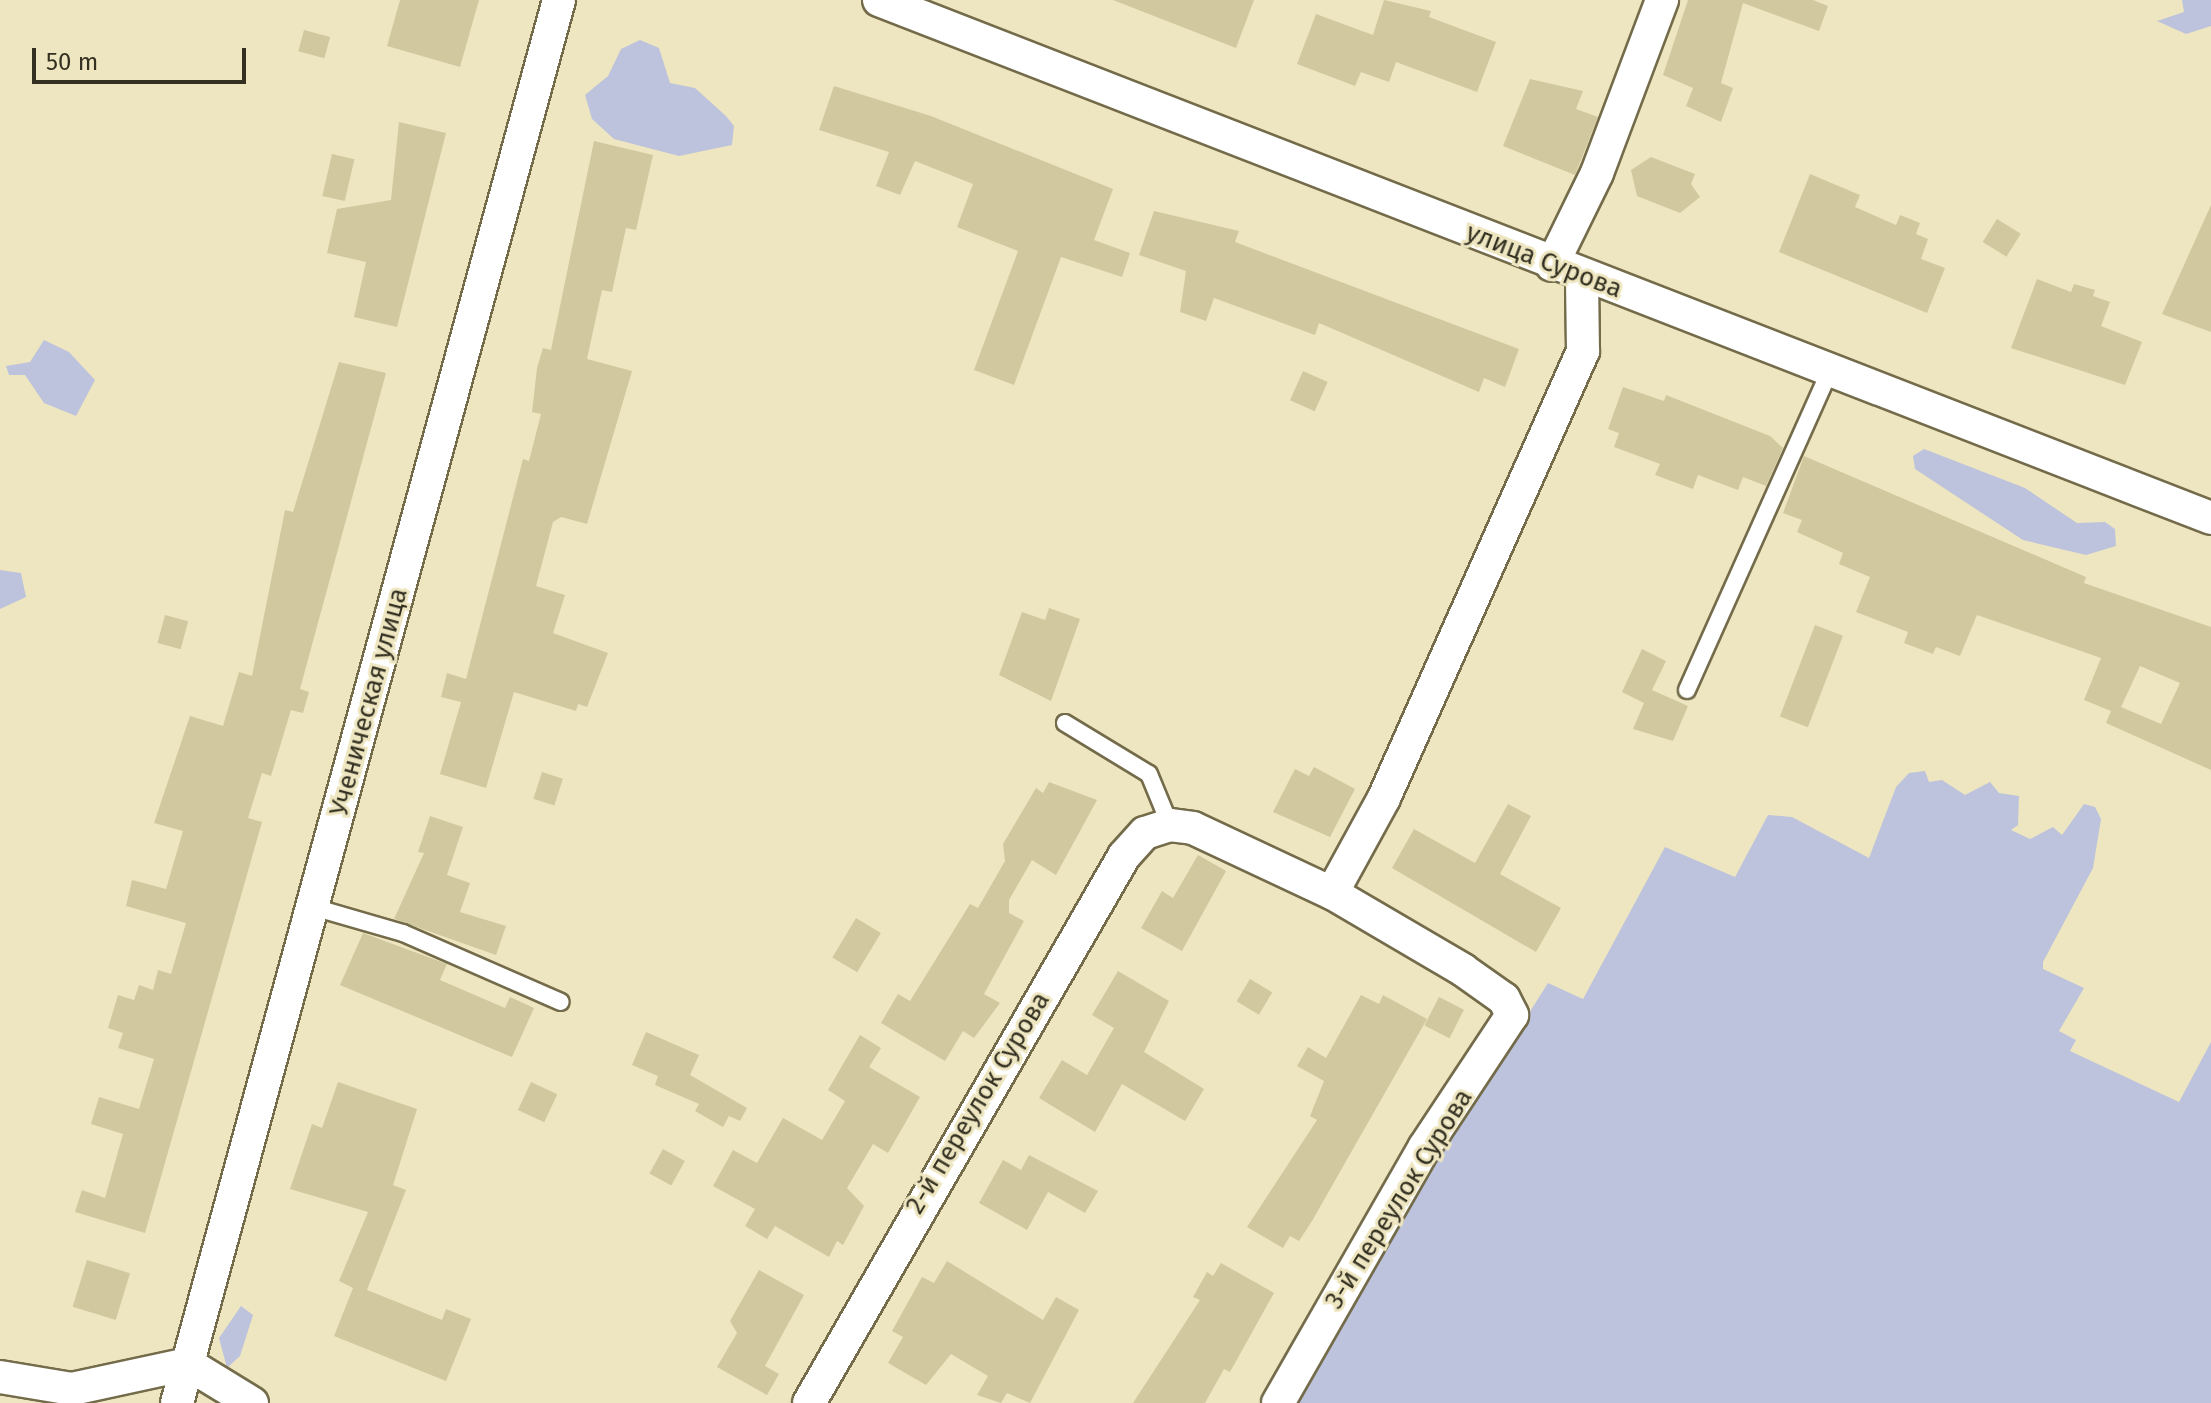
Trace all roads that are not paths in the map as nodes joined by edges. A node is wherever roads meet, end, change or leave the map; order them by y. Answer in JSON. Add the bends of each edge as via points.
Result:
{"nodes":[{"id":1,"x":559,"y":0,"type":"edge"},
{"id":2,"x":879,"y":0,"type":"edge"},
{"id":3,"x":1662,"y":0,"type":"edge"},
{"id":4,"x":1552,"y":265,"type":"junction"},
{"id":5,"x":1582,"y":276,"type":"junction"},
{"id":6,"x":1829,"y":372,"type":"junction"},
{"id":7,"x":2211,"y":518,"type":"edge"},
{"id":8,"x":1687,"y":690,"type":"dead end"},
{"id":9,"x":1065,"y":723,"type":"dead end"},
{"id":10,"x":1170,"y":825,"type":"junction"},
{"id":11,"x":1332,"y":893,"type":"junction"},
{"id":12,"x":313,"y":907,"type":"junction"},
{"id":13,"x":561,"y":1002,"type":"dead end"},
{"id":14,"x":188,"y":1364,"type":"junction"},
{"id":15,"x":0,"y":1377,"type":"edge"},
{"id":16,"x":177,"y":1403,"type":"edge"},
{"id":17,"x":252,"y":1403,"type":"edge"},
{"id":18,"x":809,"y":1403,"type":"edge"},
{"id":19,"x":1278,"y":1403,"type":"edge"}],
"edges":[{"from":1,"to":12,"type":"street","name":"Ученическая улица"},
{"from":2,"to":4,"type":"street","name":"улица Сурова"},
{"from":3,"to":4,"type":"street","via":[[1597,173]]},
{"from":4,"to":5,"type":"street","name":"улица Сурова"},
{"from":5,"to":6,"type":"street","name":"улица Сурова"},
{"from":5,"to":11,"type":"street","via":[[1583,351],[1384,798]]},
{"from":6,"to":7,"type":"street","name":"улица Сурова"},
{"from":6,"to":8,"type":"lane"},
{"from":9,"to":10,"type":"lane","via":[[1149,774]]},
{"from":10,"to":11,"type":"street","via":[[1193,828]]},
{"from":10,"to":18,"type":"street","name":"2-й переулок Сурова","via":[[1145,833],[1124,856]]},
{"from":11,"to":19,"type":"street","name":"3-й переулок Сурова","via":[[1463,970],[1504,999],[1512,1015],[1424,1148]]},
{"from":12,"to":13,"type":"lane","via":[[403,933]]},
{"from":12,"to":14,"type":"street","name":"Ученическая улица"},
{"from":14,"to":15,"type":"street","via":[[72,1389]]},
{"from":14,"to":16,"type":"street","name":"Ученическая улица"},
{"from":14,"to":17,"type":"street"}]}
